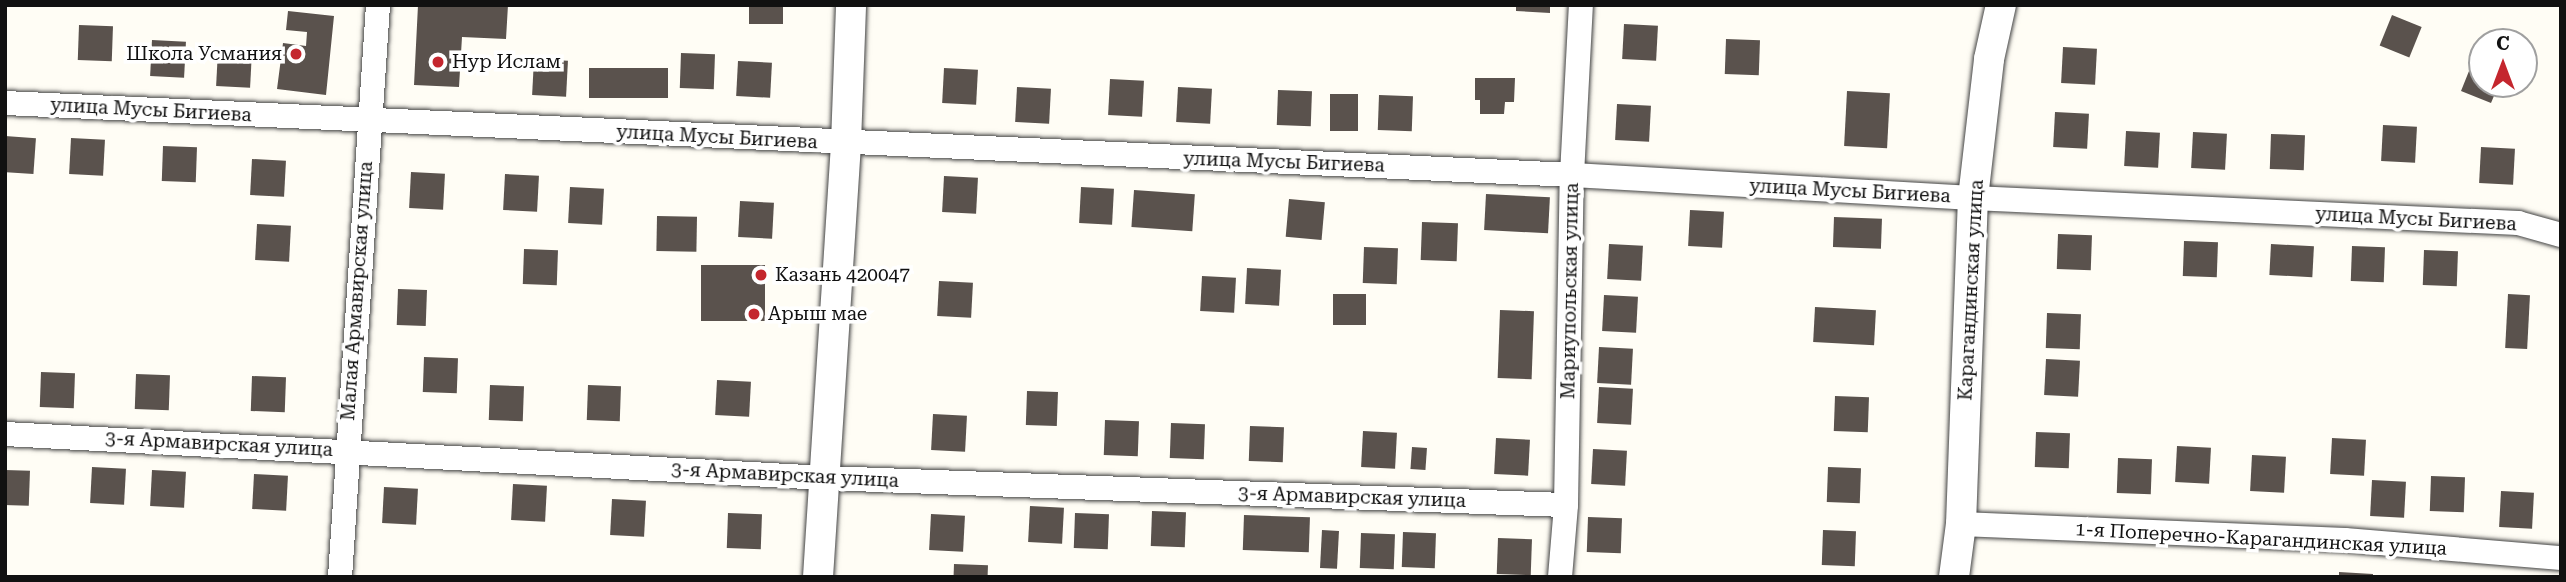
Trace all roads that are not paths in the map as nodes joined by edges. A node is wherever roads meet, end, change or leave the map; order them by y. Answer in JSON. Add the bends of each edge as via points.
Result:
{"nodes":[{"id":1,"x":378,"y":5,"type":"edge"},
{"id":2,"x":851,"y":5,"type":"edge"},
{"id":3,"x":1581,"y":5,"type":"edge"},
{"id":4,"x":2001,"y":5,"type":"edge"},
{"id":5,"x":5,"y":103,"type":"edge"},
{"id":6,"x":370,"y":120,"type":"junction"},
{"id":7,"x":846,"y":143,"type":"junction"},
{"id":8,"x":1572,"y":175,"type":"junction"},
{"id":9,"x":1973,"y":198,"type":"junction"},
{"id":10,"x":2561,"y":235,"type":"edge"},
{"id":11,"x":5,"y":434,"type":"edge"},
{"id":12,"x":346,"y":450,"type":"junction"},
{"id":13,"x":825,"y":478,"type":"junction"},
{"id":14,"x":1566,"y":505,"type":"junction"},
{"id":15,"x":1961,"y":524,"type":"junction"},
{"id":16,"x":2561,"y":558,"type":"edge"},
{"id":17,"x":340,"y":577,"type":"edge"},
{"id":18,"x":818,"y":577,"type":"edge"},
{"id":19,"x":1560,"y":577,"type":"edge"},
{"id":20,"x":1954,"y":577,"type":"edge"}],
"edges":[{"from":1,"to":6,"type":"street","name":"Малая Армавирская улица"},
{"from":2,"to":7,"type":"street"},
{"from":3,"to":8,"type":"street","name":"Мариупольская улица"},
{"from":4,"to":9,"type":"street","name":"Карагандинская улица","via":[[1989,59]]},
{"from":5,"to":6,"type":"street","name":"улица Мусы Бигиева"},
{"from":6,"to":7,"type":"street","name":"улица Мусы Бигиева"},
{"from":6,"to":12,"type":"street","name":"Малая Армавирская улица"},
{"from":7,"to":8,"type":"street","name":"улица Мусы Бигиева"},
{"from":7,"to":13,"type":"street"},
{"from":8,"to":9,"type":"street","name":"улица Мусы Бигиева"},
{"from":8,"to":14,"type":"street","name":"Мариупольская улица"},
{"from":9,"to":10,"type":"street","name":"улица Мусы Бигиева","via":[[2518,223]]},
{"from":9,"to":15,"type":"street","name":"Карагандинская улица"},
{"from":11,"to":12,"type":"street","name":"3-я Армавирская улица"},
{"from":12,"to":13,"type":"street","name":"3-я Армавирская улица"},
{"from":12,"to":17,"type":"street","name":"Малая Армавирская улица"},
{"from":13,"to":14,"type":"street","name":"3-я Армавирская улица"},
{"from":13,"to":18,"type":"street"},
{"from":14,"to":19,"type":"street","name":"Мариупольская улица"},
{"from":15,"to":16,"type":"street","name":"1-я Поперечно-Карагандинская улица","via":[[2345,540]]},
{"from":15,"to":20,"type":"street","name":"Карагандинская улица"}]}
